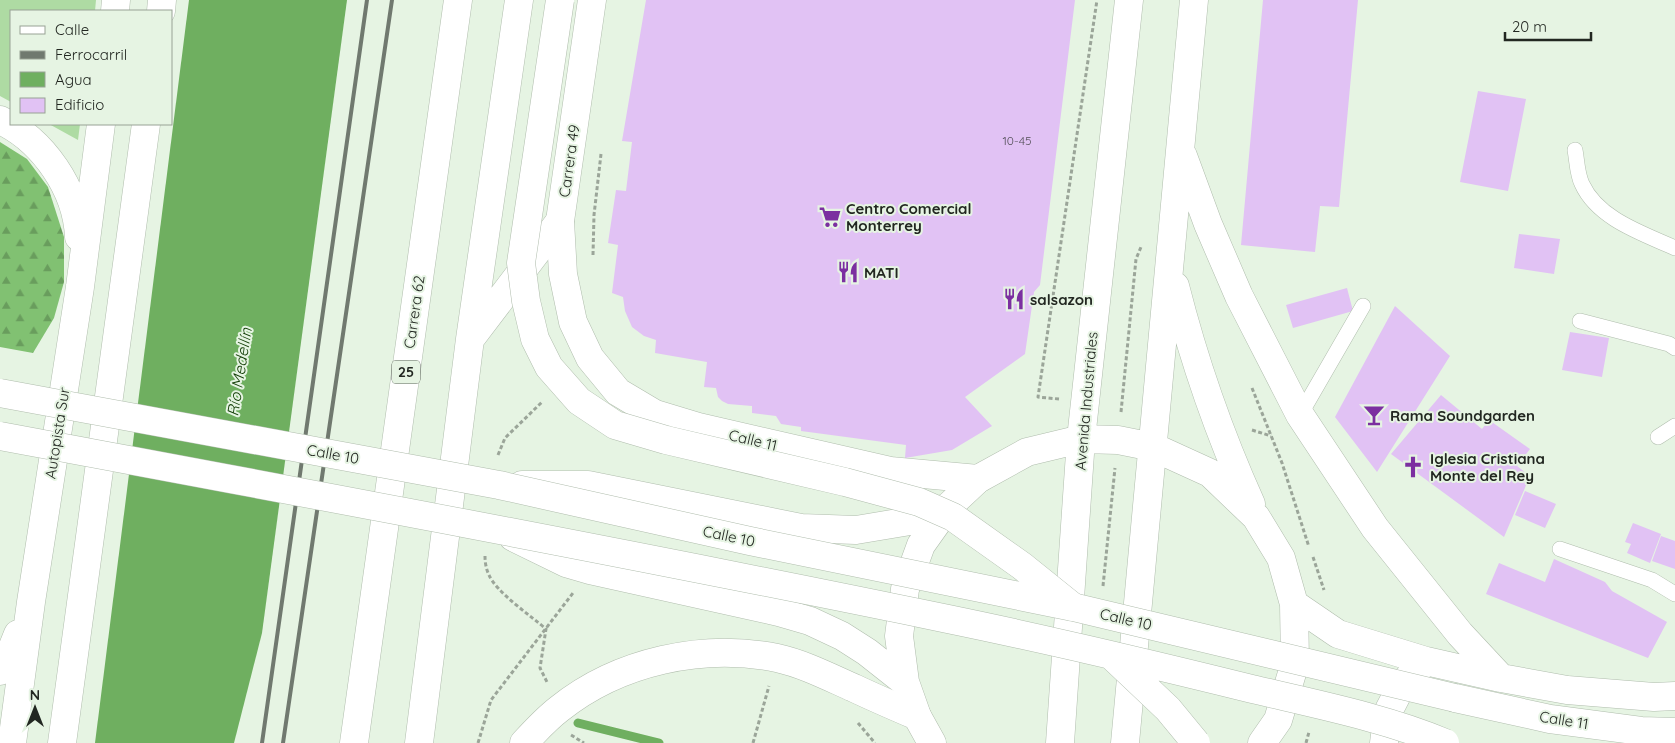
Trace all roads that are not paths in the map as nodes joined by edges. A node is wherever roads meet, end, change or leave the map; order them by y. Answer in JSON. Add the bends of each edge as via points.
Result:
{"nodes":[{"id":1,"x":458,"y":0,"type":"edge"},
{"id":2,"x":519,"y":0,"type":"edge"},
{"id":3,"x":560,"y":0,"type":"edge"},
{"id":4,"x":592,"y":0,"type":"edge"},
{"id":5,"x":1129,"y":0,"type":"edge"},
{"id":6,"x":1194,"y":0,"type":"edge"},
{"id":7,"x":12,"y":125,"type":"edge"},
{"id":8,"x":101,"y":125,"type":"edge"},
{"id":9,"x":146,"y":125,"type":"edge"},
{"id":10,"x":1181,"y":149,"type":"junction"},
{"id":11,"x":1575,"y":150,"type":"dead end"},
{"id":12,"x":560,"y":221,"type":"junction"},
{"id":13,"x":1675,"y":248,"type":"edge"},
{"id":14,"x":1170,"y":268,"type":"junction"},
{"id":15,"x":80,"y":287,"type":"junction"},
{"id":16,"x":1363,"y":306,"type":"dead end"},
{"id":17,"x":1580,"y":321,"type":"dead end"},
{"id":18,"x":573,"y":322,"type":"joint"},
{"id":19,"x":470,"y":339,"type":"junction"},
{"id":20,"x":1675,"y":348,"type":"edge"},
{"id":21,"x":0,"y":393,"type":"edge"},
{"id":22,"x":1300,"y":415,"type":"junction"},
{"id":23,"x":1675,"y":426,"type":"edge"},
{"id":24,"x":0,"y":436,"type":"edge"},
{"id":25,"x":1658,"y":436,"type":"dead end"},
{"id":26,"x":1081,"y":439,"type":"junction"},
{"id":27,"x":1153,"y":446,"type":"junction"},
{"id":28,"x":978,"y":479,"type":"junction"},
{"id":29,"x":499,"y":485,"type":"junction"},
{"id":30,"x":948,"y":507,"type":"junction"},
{"id":31,"x":1256,"y":517,"type":"junction"},
{"id":32,"x":494,"y":528,"type":"junction"},
{"id":33,"x":1560,"y":549,"type":"dead end"},
{"id":34,"x":1675,"y":594,"type":"edge"},
{"id":35,"x":31,"y":602,"type":"junction"},
{"id":36,"x":1294,"y":604,"type":"junction"},
{"id":37,"x":1073,"y":607,"type":"junction"},
{"id":38,"x":1111,"y":655,"type":"junction"},
{"id":39,"x":1426,"y":661,"type":"junction"},
{"id":40,"x":0,"y":671,"type":"edge"},
{"id":41,"x":1501,"y":678,"type":"junction"},
{"id":42,"x":905,"y":682,"type":"junction"},
{"id":43,"x":1675,"y":696,"type":"edge"},
{"id":44,"x":1455,"y":698,"type":"joint"},
{"id":45,"x":917,"y":716,"type":"junction"},
{"id":46,"x":1675,"y":732,"type":"edge"},
{"id":47,"x":12,"y":743,"type":"edge"},
{"id":48,"x":62,"y":743,"type":"edge"},
{"id":49,"x":354,"y":743,"type":"edge"},
{"id":50,"x":419,"y":743,"type":"edge"},
{"id":51,"x":524,"y":743,"type":"edge"},
{"id":52,"x":932,"y":743,"type":"edge"},
{"id":53,"x":1060,"y":743,"type":"edge"},
{"id":54,"x":1125,"y":743,"type":"edge"},
{"id":55,"x":1196,"y":743,"type":"edge"},
{"id":56,"x":1262,"y":743,"type":"edge"},
{"id":57,"x":1384,"y":743,"type":"edge"},
{"id":58,"x":1445,"y":743,"type":"edge"}],
"edges":[{"from":1,"to":49,"type":"main road","name":"Carrera 62","number":"25"},
{"from":2,"to":19,"type":"main road"},
{"from":3,"to":37,"type":"main road","bridge":true,"via":[[521,263],[535,339],[549,367],[579,401],[615,425],[919,502],[954,517]]},
{"from":4,"to":12,"type":"main road","name":"Carrera 49"},
{"from":5,"to":26,"type":"main road","name":"Avenida Industriales"},
{"from":6,"to":10,"type":"main road"},
{"from":7,"to":15,"type":"main road","via":[[48,158],[70,194],[78,231]]},
{"from":8,"to":15,"type":"main road","name":"Autopista Sur"},
{"from":9,"to":48,"type":"main road"},
{"from":10,"to":14,"type":"main road"},
{"from":10,"to":22,"type":"main road","via":[[1239,296]]},
{"from":11,"to":13,"type":"lane","via":[[1582,183],[1598,207],[1632,229]]},
{"from":12,"to":18,"type":"main road","name":"Carrera 49","via":[[563,274]]},
{"from":12,"to":19,"type":"main road"},
{"from":14,"to":27,"type":"main road"},
{"from":14,"to":31,"type":"main road","via":[[1190,344],[1215,419]]},
{"from":15,"to":35,"type":"main road","name":"Autopista Sur"},
{"from":16,"to":22,"type":"lane"},
{"from":17,"to":20,"type":"lane"},
{"from":18,"to":28,"type":"main road","name":"Calle 11","via":[[590,358],[618,392],[656,414],[698,428],[890,471]]},
{"from":19,"to":50,"type":"main road"},
{"from":21,"to":29,"type":"main road","name":"Calle 10","bridge":true},
{"from":22,"to":41,"type":"main road","via":[[1375,528],[1460,634]]},
{"from":23,"to":25,"type":"lane"},
{"from":24,"to":32,"type":"main road","bridge":true},
{"from":26,"to":27,"type":"main road","via":[[1118,440]]},
{"from":26,"to":28,"type":"main road","via":[[1026,452]]},
{"from":26,"to":53,"type":"main road","name":"Avenida Industriales"},
{"from":27,"to":31,"type":"main road","via":[[1210,473]]},
{"from":27,"to":54,"type":"main road"},
{"from":28,"to":30,"type":"main road"},
{"from":29,"to":30,"type":"main road","bridge":true,"via":[[588,485],[801,528],[856,530],[910,522]]},
{"from":29,"to":37,"type":"main road","name":"Calle 10","bridge":true,"via":[[750,541]]},
{"from":30,"to":42,"type":"main road","via":[[922,545],[905,589],[900,636]]},
{"from":31,"to":36,"type":"main road","via":[[1281,558]]},
{"from":32,"to":38,"type":"main road","bridge":true},
{"from":32,"to":42,"type":"main road","bridge":true,"via":[[578,566],[810,621],[867,652]]},
{"from":33,"to":34,"type":"lane","via":[[1652,580]]},
{"from":35,"to":40,"type":"main road"},
{"from":35,"to":47,"type":"main road","name":"Autopista Sur"},
{"from":36,"to":39,"type":"main road","via":[[1338,634]]},
{"from":36,"to":56,"type":"main road","via":[[1295,663],[1278,720]]},
{"from":37,"to":44,"type":"main road","name":"Calle 10","bridge":true},
{"from":38,"to":55,"type":"main road","bridge":true,"via":[[1168,709]]},
{"from":38,"to":58,"type":"main road","bridge":true,"via":[[1381,722]]},
{"from":39,"to":41,"type":"main road"},
{"from":39,"to":57,"type":"main road","via":[[1403,683],[1388,712]]},
{"from":41,"to":43,"type":"main road","via":[[1567,690]]},
{"from":42,"to":45,"type":"main road"},
{"from":44,"to":46,"type":"main road","name":"Calle 11","via":[[1550,719]]},
{"from":45,"to":51,"type":"main road","via":[[817,670],[777,658],[740,653],[701,654],[663,659],[626,670],[592,687],[560,708]]},
{"from":45,"to":52,"type":"main road"}]}
